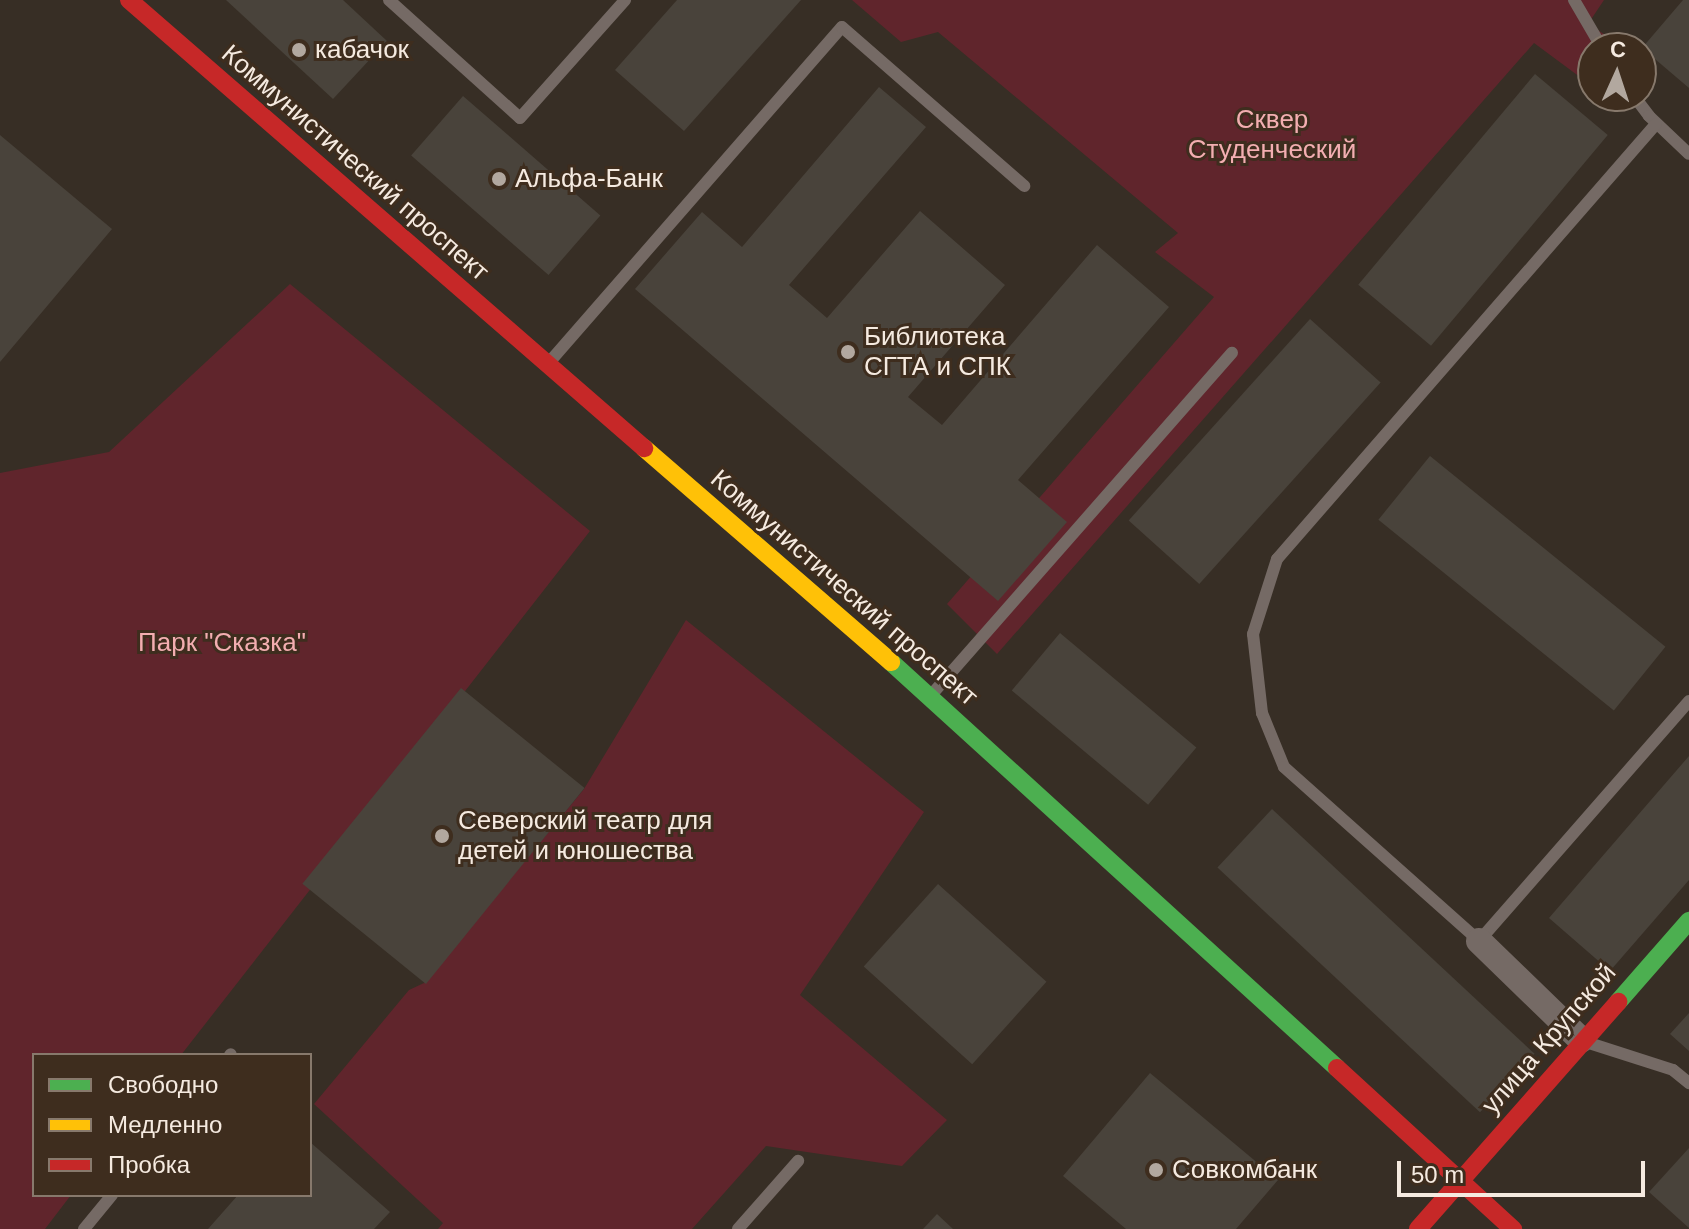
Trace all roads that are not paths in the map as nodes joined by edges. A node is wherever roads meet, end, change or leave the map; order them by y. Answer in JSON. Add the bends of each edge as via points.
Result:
{"nodes":[{"id":1,"x":129,"y":0,"type":"edge"},
{"id":2,"x":389,"y":0,"type":"edge"},
{"id":3,"x":625,"y":0,"type":"edge"},
{"id":4,"x":1574,"y":0,"type":"edge"},
{"id":5,"x":1593,"y":32,"type":"edge"},
{"id":6,"x":1647,"y":112,"type":"edge"},
{"id":7,"x":1656,"y":124,"type":"junction"},
{"id":8,"x":1689,"y":154,"type":"edge"},
{"id":9,"x":1024,"y":186,"type":"dead end"},
{"id":10,"x":1232,"y":353,"type":"dead end"},
{"id":11,"x":547,"y":365,"type":"junction"},
{"id":12,"x":930,"y":696,"type":"junction"},
{"id":13,"x":1689,"y":701,"type":"edge"},
{"id":14,"x":1689,"y":921,"type":"edge"},
{"id":15,"x":1479,"y":941,"type":"junction"},
{"id":16,"x":1581,"y":1040,"type":"junction"},
{"id":17,"x":1689,"y":1083,"type":"edge"},
{"id":18,"x":798,"y":1161,"type":"dead end"},
{"id":19,"x":1460,"y":1181,"type":"junction"},
{"id":20,"x":110,"y":1197,"type":"edge"},
{"id":21,"x":84,"y":1229,"type":"edge"},
{"id":22,"x":738,"y":1229,"type":"edge"},
{"id":23,"x":1418,"y":1229,"type":"edge"},
{"id":24,"x":1513,"y":1229,"type":"edge"}],
"edges":[{"from":1,"to":11,"type":"main road","name":"Коммунистический проспект"},
{"from":2,"to":3,"type":"lane","via":[[520,118]]},
{"from":4,"to":5,"type":"lane"},
{"from":6,"to":7,"type":"lane"},
{"from":7,"to":8,"type":"lane"},
{"from":7,"to":15,"type":"lane","via":[[1277,559],[1253,634],[1262,713],[1284,767]]},
{"from":9,"to":11,"type":"lane","via":[[842,27]]},
{"from":10,"to":12,"type":"lane"},
{"from":11,"to":12,"type":"main road","name":"Коммунистический проспект"},
{"from":12,"to":19,"type":"main road","name":"Коммунистический проспект"},
{"from":13,"to":15,"type":"lane"},
{"from":14,"to":16,"type":"main road","name":"улица Крупской"},
{"from":15,"to":16,"type":"street"},
{"from":16,"to":17,"type":"lane","via":[[1673,1070]]},
{"from":16,"to":19,"type":"main road","name":"улица Крупской"},
{"from":18,"to":22,"type":"lane"},
{"from":19,"to":23,"type":"main road","name":"улица Крупской"},
{"from":19,"to":24,"type":"main road","name":"Коммунистический проспект"},
{"from":20,"to":21,"type":"lane"}]}
